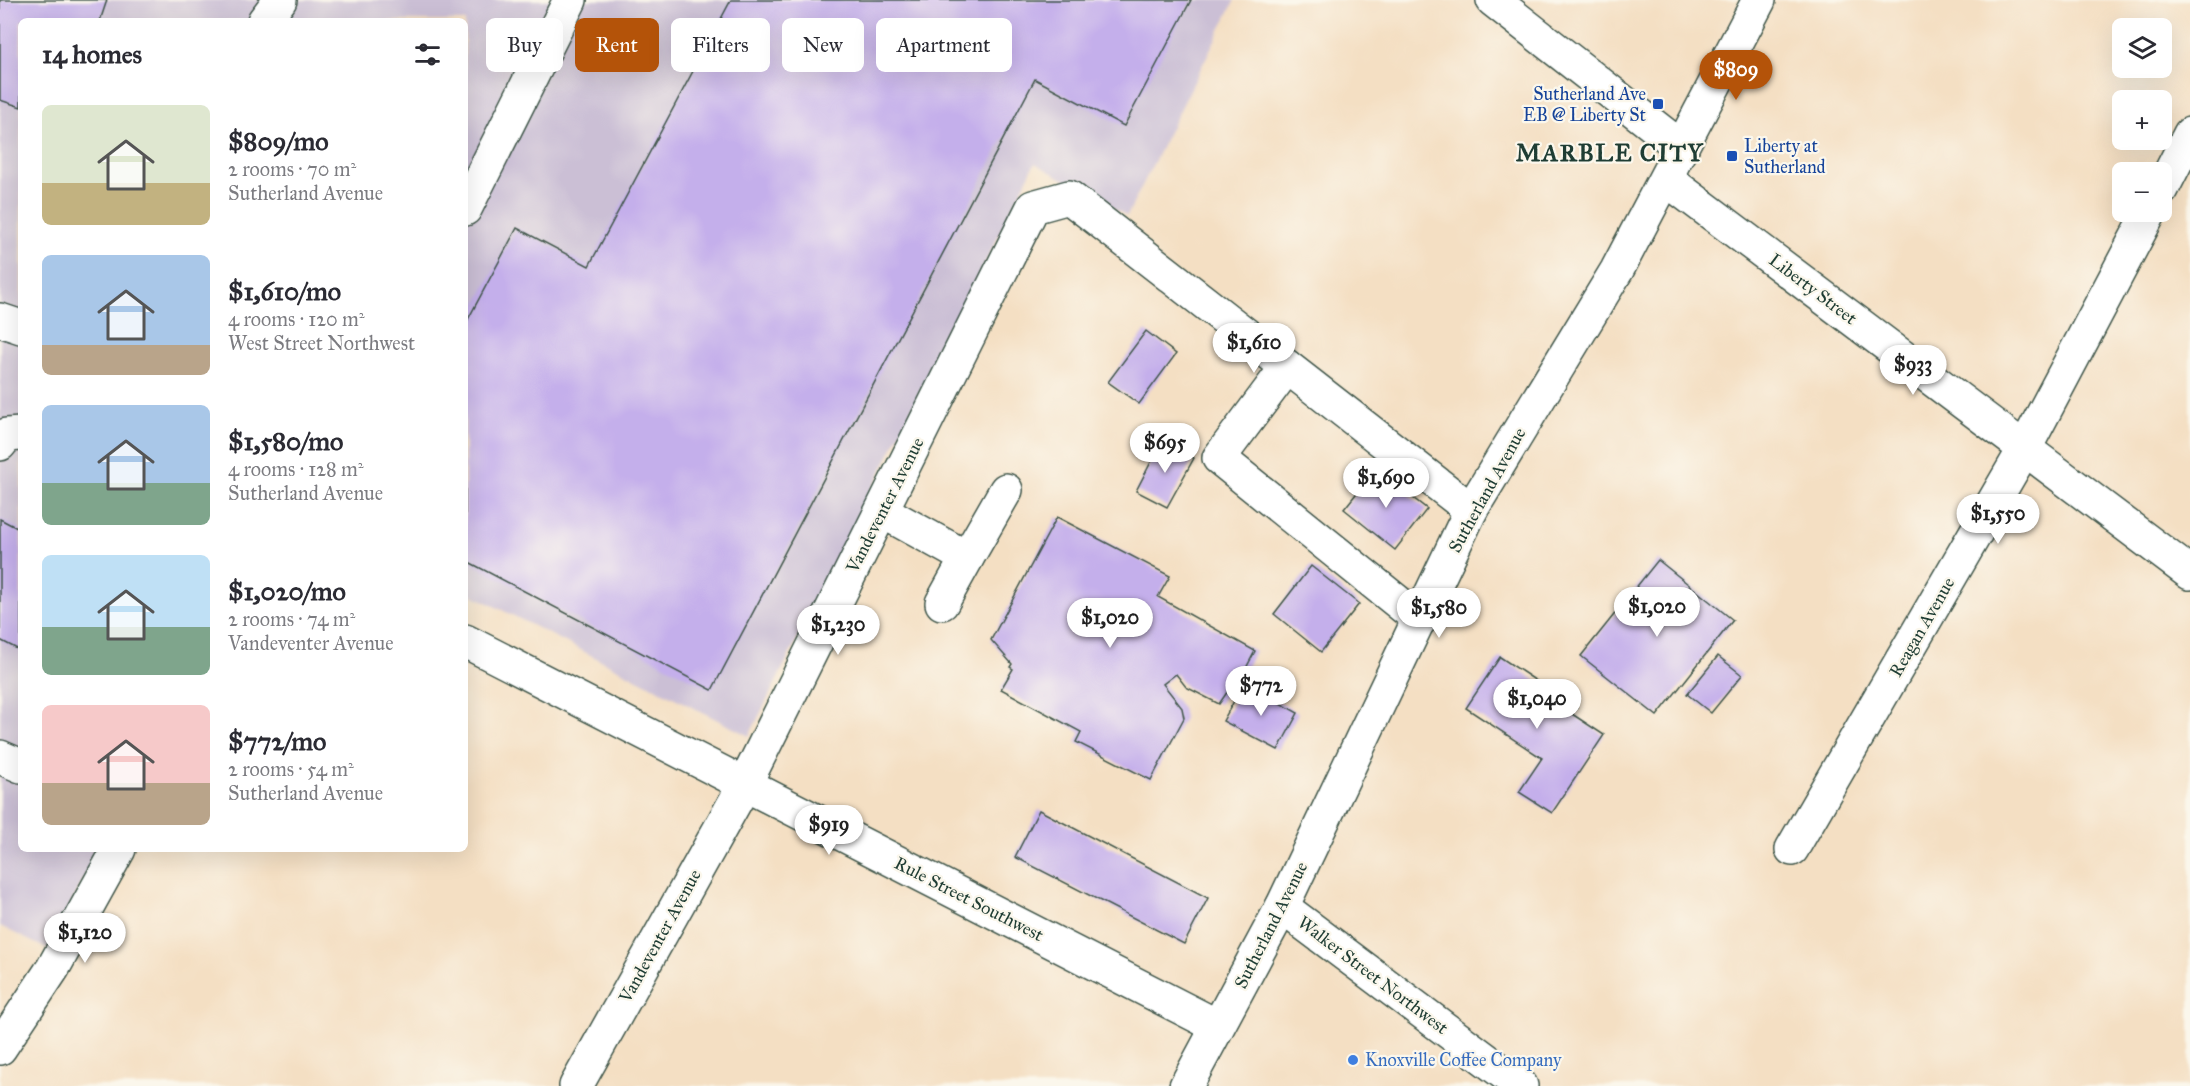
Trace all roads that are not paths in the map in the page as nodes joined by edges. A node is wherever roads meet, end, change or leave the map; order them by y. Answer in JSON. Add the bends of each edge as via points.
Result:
{"nodes":[{"id":1,"x":280,"y":0,"type":"edge"},
{"id":2,"x":570,"y":0,"type":"edge"},
{"id":3,"x":1493,"y":0,"type":"edge"},
{"id":4,"x":1759,"y":0,"type":"edge"},
{"id":5,"x":266,"y":18,"type":"edge"},
{"id":6,"x":2190,"y":134,"type":"edge"},
{"id":7,"x":1682,"y":148,"type":"junction"},
{"id":8,"x":2172,"y":169,"type":"edge"},
{"id":9,"x":1666,"y":179,"type":"junction"},
{"id":10,"x":468,"y":203,"type":"edge"},
{"id":11,"x":2145,"y":222,"type":"edge"},
{"id":12,"x":0,"y":320,"type":"edge"},
{"id":13,"x":18,"y":326,"type":"edge"},
{"id":14,"x":1287,"y":367,"type":"junction"},
{"id":15,"x":18,"y":434,"type":"edge"},
{"id":16,"x":0,"y":444,"type":"edge"},
{"id":17,"x":2025,"y":448,"type":"junction"},
{"id":18,"x":1006,"y":490,"type":"dead end"},
{"id":19,"x":1472,"y":510,"type":"junction"},
{"id":20,"x":882,"y":511,"type":"junction"},
{"id":21,"x":967,"y":558,"type":"junction"},
{"id":22,"x":2190,"y":573,"type":"edge"},
{"id":23,"x":942,"y":603,"type":"dead end"},
{"id":24,"x":1420,"y":620,"type":"junction"},
{"id":25,"x":468,"y":643,"type":"edge"},
{"id":26,"x":0,"y":757,"type":"edge"},
{"id":27,"x":18,"y":765,"type":"edge"},
{"id":28,"x":745,"y":784,"type":"junction"},
{"id":29,"x":1792,"y":849,"type":"dead end"},
{"id":30,"x":117,"y":852,"type":"edge"},
{"id":31,"x":1282,"y":907,"type":"junction"},
{"id":32,"x":1217,"y":1026,"type":"junction"},
{"id":33,"x":0,"y":1048,"type":"edge"},
{"id":34,"x":576,"y":1086,"type":"edge"},
{"id":35,"x":1186,"y":1086,"type":"edge"},
{"id":36,"x":1521,"y":1086,"type":"edge"}],
"edges":[{"from":1,"to":5,"type":"street"},
{"from":2,"to":10,"type":"street"},
{"from":3,"to":7,"type":"street"},
{"from":4,"to":7,"type":"street","name":"Sutherland Avenue"},
{"from":6,"to":8,"type":"street"},
{"from":7,"to":9,"type":"street","name":"Sutherland Avenue"},
{"from":9,"to":17,"type":"street","name":"Liberty Street"},
{"from":9,"to":19,"type":"street","name":"Sutherland Avenue","via":[[1617,270]]},
{"from":11,"to":17,"type":"street","name":"Reagan Avenue"},
{"from":12,"to":13,"type":"street"},
{"from":14,"to":19,"type":"street"},
{"from":14,"to":20,"type":"street","name":"Vandeventer Avenue","via":[[1069,197],[1034,207]]},
{"from":14,"to":24,"type":"street","via":[[1219,458]]},
{"from":15,"to":16,"type":"street","via":[[7,435]]},
{"from":17,"to":22,"type":"street","name":"Liberty Street"},
{"from":17,"to":29,"type":"street","name":"Reagan Avenue"},
{"from":18,"to":21,"type":"street"},
{"from":19,"to":24,"type":"street","name":"Sutherland Avenue"},
{"from":20,"to":21,"type":"street"},
{"from":20,"to":28,"type":"street","name":"Vandeventer Avenue"},
{"from":21,"to":23,"type":"street"},
{"from":24,"to":31,"type":"street","name":"Sutherland Avenue"},
{"from":25,"to":28,"type":"street","name":"Rule Street Southwest"},
{"from":26,"to":27,"type":"street"},
{"from":28,"to":32,"type":"street","name":"Rule Street Southwest"},
{"from":28,"to":34,"type":"street","name":"Vandeventer Avenue"},
{"from":30,"to":33,"type":"street","via":[[53,968]]},
{"from":31,"to":32,"type":"street","name":"Sutherland Avenue"},
{"from":31,"to":36,"type":"street","name":"Walker Street Northwest"},
{"from":32,"to":35,"type":"street","name":"Sutherland Avenue"}]}
